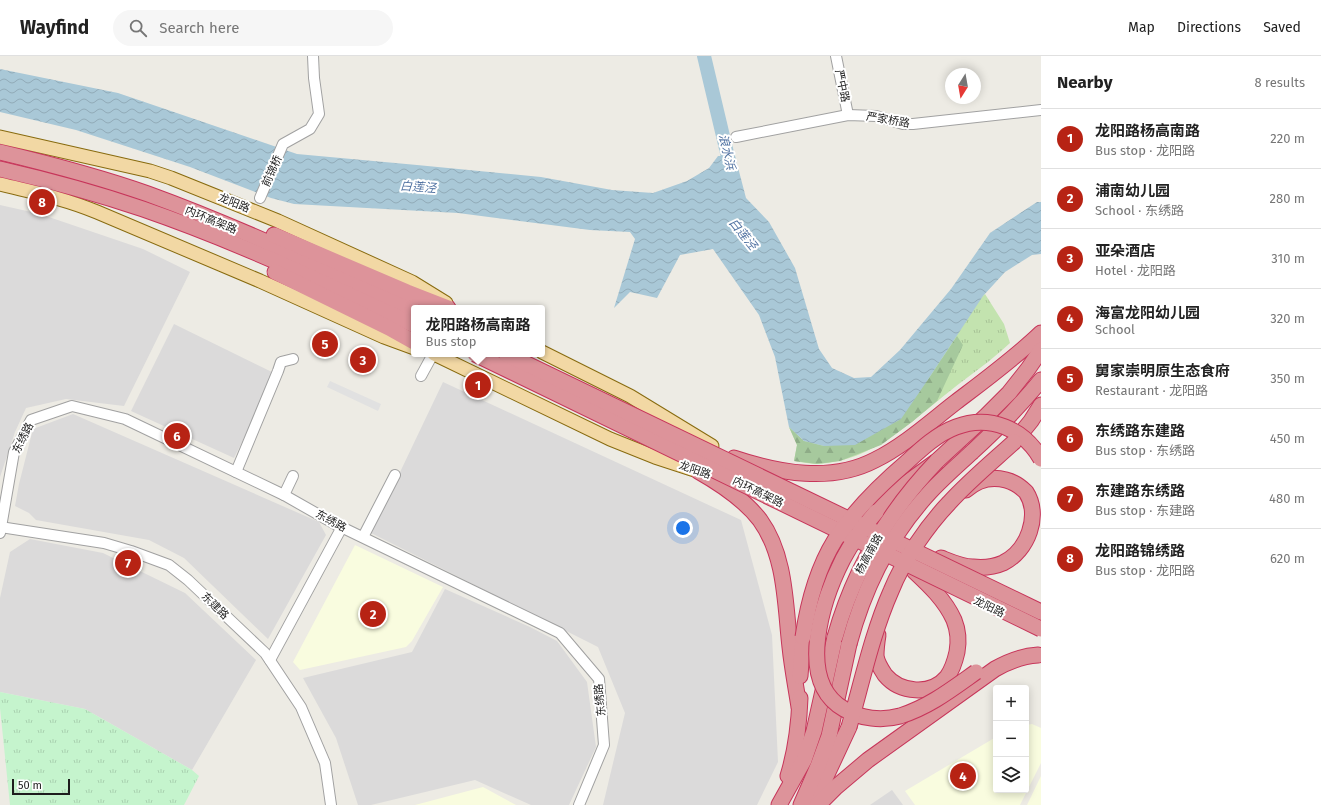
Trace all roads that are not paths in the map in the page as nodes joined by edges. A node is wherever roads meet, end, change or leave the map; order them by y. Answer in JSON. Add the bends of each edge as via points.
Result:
{"nodes":[{"id":1,"x":313,"y":56,"type":"edge"},
{"id":2,"x":836,"y":56,"type":"edge"},
{"id":3,"x":1041,"y":110,"type":"edge"},
{"id":4,"x":848,"y":115,"type":"junction"},
{"id":5,"x":0,"y":137,"type":"edge"},
{"id":6,"x":736,"y":137,"type":"dead end"},
{"id":7,"x":0,"y":152,"type":"edge"},
{"id":8,"x":0,"y":169,"type":"edge"},
{"id":9,"x":0,"y":184,"type":"edge"},
{"id":10,"x":149,"y":195,"type":"junction"},
{"id":11,"x":260,"y":198,"type":"dead end"},
{"id":12,"x":144,"y":210,"type":"junction"},
{"id":13,"x":440,"y":305,"type":"edge"},
{"id":14,"x":449,"y":305,"type":"edge"},
{"id":15,"x":411,"y":309,"type":"edge"},
{"id":16,"x":411,"y":324,"type":"edge"},
{"id":17,"x":1041,"y":333,"type":"edge"},
{"id":18,"x":411,"y":340,"type":"edge"},
{"id":19,"x":411,"y":347,"type":"edge"},
{"id":20,"x":1041,"y":350,"type":"edge"},
{"id":21,"x":545,"y":354,"type":"edge"},
{"id":22,"x":431,"y":357,"type":"edge"},
{"id":23,"x":439,"y":357,"type":"edge"},
{"id":24,"x":481,"y":357,"type":"edge"},
{"id":25,"x":512,"y":357,"type":"edge"},
{"id":26,"x":293,"y":359,"type":"dead end"},
{"id":27,"x":421,"y":376,"type":"dead end"},
{"id":28,"x":1041,"y":380,"type":"edge"},
{"id":29,"x":1041,"y":405,"type":"edge"},
{"id":30,"x":734,"y":458,"type":"junction"},
{"id":31,"x":1041,"y":459,"type":"edge"},
{"id":32,"x":937,"y":461,"type":"junction"},
{"id":33,"x":698,"y":471,"type":"junction"},
{"id":34,"x":236,"y":472,"type":"junction"},
{"id":35,"x":395,"y":475,"type":"dead end"},
{"id":36,"x":292,"y":476,"type":"dead end"},
{"id":37,"x":284,"y":495,"type":"junction"},
{"id":38,"x":949,"y":503,"type":"junction"},
{"id":39,"x":342,"y":527,"type":"junction"},
{"id":40,"x":0,"y":529,"type":"edge"},
{"id":41,"x":363,"y":537,"type":"junction"},
{"id":42,"x":855,"y":539,"type":"junction"},
{"id":43,"x":936,"y":556,"type":"junction"},
{"id":44,"x":914,"y":571,"type":"junction"},
{"id":45,"x":1041,"y":606,"type":"edge"},
{"id":46,"x":1041,"y":612,"type":"edge"},
{"id":47,"x":881,"y":616,"type":"junction"},
{"id":48,"x":1041,"y":629,"type":"edge"},
{"id":49,"x":1041,"y":633,"type":"edge"},
{"id":50,"x":1040,"y":655,"type":"edge"},
{"id":51,"x":270,"y":660,"type":"junction"},
{"id":52,"x":978,"y":675,"type":"junction"},
{"id":53,"x":799,"y":707,"type":"junction"},
{"id":54,"x":331,"y":805,"type":"edge"},
{"id":55,"x":579,"y":805,"type":"edge"},
{"id":56,"x":778,"y":805,"type":"edge"},
{"id":57,"x":801,"y":805,"type":"edge"},
{"id":58,"x":810,"y":805,"type":"edge"},
{"id":59,"x":818,"y":805,"type":"edge"}],
"edges":[{"from":1,"to":11,"type":"street","name":"前锦桥","via":[[319,114],[310,129],[283,144]]},
{"from":2,"to":4,"type":"street","name":"严中路"},
{"from":3,"to":4,"type":"street","name":"严家桥路","via":[[913,124],[876,116]]},
{"from":4,"to":6,"type":"street","name":"严家桥路"},
{"from":5,"to":14,"type":"main road","name":"龙阳路","via":[[171,178],[346,251],[412,282]]},
{"from":7,"to":10,"type":"highway","name":"内环高架路","via":[[75,171]]},
{"from":8,"to":12,"type":"highway","name":"内环高架路","via":[[71,187]]},
{"from":9,"to":19,"type":"main road","via":[[73,202]]},
{"from":10,"to":13,"type":"highway","via":[[265,231]]},
{"from":10,"to":15,"type":"highway","name":"内环高架路","via":[[268,243]]},
{"from":12,"to":16,"type":"highway","name":"内环高架路","via":[[263,256]]},
{"from":12,"to":18,"type":"highway","via":[[314,290]]},
{"from":17,"to":30,"type":"highway","via":[[909,440],[858,468],[817,474],[777,470]]},
{"from":20,"to":32,"type":"highway","name":"杨高南路","via":[[1009,393]]},
{"from":21,"to":30,"type":"main road","name":"龙阳路","via":[[630,396],[688,433]]},
{"from":22,"to":27,"type":"street"},
{"from":23,"to":33,"type":"main road","name":"龙阳路","via":[[610,439]]},
{"from":24,"to":42,"type":"highway","name":"内环高架路","bridge":true},
{"from":25,"to":46,"type":"highway","name":"内环高架路","bridge":true},
{"from":26,"to":34,"type":"street","via":[[280,362]]},
{"from":28,"to":57,"type":"highway","name":"杨高南路","bridge":true,"via":[[1001,425],[930,493],[902,526],[876,571],[864,596],[849,644],[829,736]]},
{"from":29,"to":38,"type":"highway","bridge":true,"via":[[1014,442]]},
{"from":30,"to":43,"type":"main road","name":"龙阳路"},
{"from":31,"to":53,"type":"highway","bridge":true,"via":[[1033,447],[1013,430],[983,422],[968,424],[956,427],[932,440],[878,487],[835,541],[821,567],[812,592],[803,637]]},
{"from":32,"to":42,"type":"highway","bridge":true,"via":[[890,497]]},
{"from":32,"to":56,"type":"highway","name":"杨高南路","bridge":true,"via":[[907,495],[877,538],[854,582],[835,637],[814,731],[804,760]]},
{"from":33,"to":44,"type":"main road","name":"龙阳路","via":[[759,496]]},
{"from":33,"to":53,"type":"highway","via":[[749,507],[760,520],[774,546],[779,560]]},
{"from":34,"to":37,"type":"street","name":"东绣路"},
{"from":34,"to":40,"type":"street","name":"东绣路","via":[[125,419],[72,406],[31,420],[14,452]]},
{"from":35,"to":41,"type":"street"},
{"from":36,"to":37,"type":"street"},
{"from":37,"to":39,"type":"street","name":"东绣路"},
{"from":38,"to":43,"type":"highway","bridge":true,"via":[[970,486],[984,479],[999,478],[1011,481],[1031,498],[1035,521],[1033,531],[1023,548],[1003,562],[984,567],[971,567]]},
{"from":38,"to":47,"type":"highway","bridge":true,"via":[[901,569]]},
{"from":39,"to":41,"type":"street","name":"东绣路"},
{"from":39,"to":51,"type":"street"},
{"from":40,"to":51,"type":"street","name":"东建路","via":[[104,543],[169,565],[188,580]]},
{"from":41,"to":55,"type":"street","name":"东绣路","via":[[560,632],[599,679],[604,745]]},
{"from":42,"to":48,"type":"highway","name":"内环高架路","bridge":true},
{"from":42,"to":52,"type":"highway","bridge":true,"via":[[830,587],[819,631],[816,652],[818,671],[830,697],[852,714],[882,719],[899,716],[929,704]]},
{"from":43,"to":45,"type":"main road","name":"龙阳路"},
{"from":44,"to":47,"type":"highway","bridge":true,"via":[[941,598],[954,620],[958,645],[956,658],[948,676],[924,690],[903,688],[890,680],[876,657]]},
{"from":44,"to":49,"type":"main road","name":"龙阳路"},
{"from":47,"to":58,"type":"highway","bridge":true,"via":[[849,727]]},
{"from":50,"to":52,"type":"highway","via":[[1014,655],[1000,659]]},
{"from":51,"to":54,"type":"street","name":"东建路","via":[[301,707],[325,763]]},
{"from":52,"to":59,"type":"highway","via":[[851,773]]},
{"from":53,"to":56,"type":"highway","via":[[794,757]]}]}
